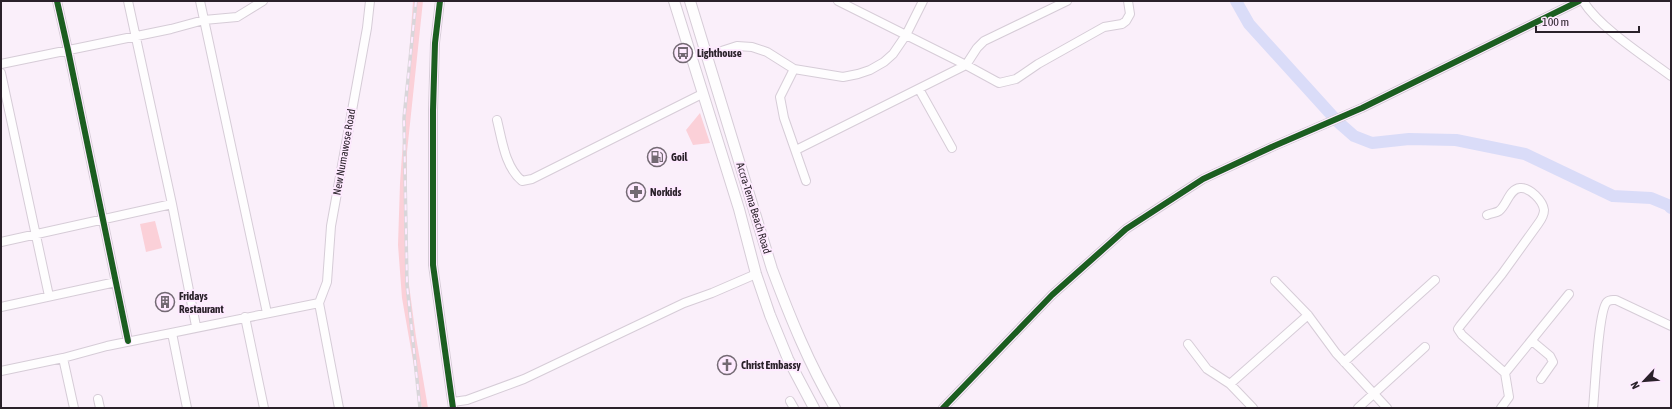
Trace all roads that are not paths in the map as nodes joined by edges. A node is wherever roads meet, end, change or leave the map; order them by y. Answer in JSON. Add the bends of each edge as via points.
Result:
{"nodes":[{"id":1,"x":56,"y":1,"type":"edge"},
{"id":2,"x":128,"y":1,"type":"edge"},
{"id":3,"x":200,"y":1,"type":"edge"},
{"id":4,"x":262,"y":1,"type":"edge"},
{"id":5,"x":370,"y":1,"type":"edge"},
{"id":6,"x":440,"y":1,"type":"edge"},
{"id":7,"x":674,"y":1,"type":"edge"},
{"id":8,"x":690,"y":1,"type":"edge"},
{"id":9,"x":838,"y":1,"type":"edge"},
{"id":10,"x":923,"y":1,"type":"edge"},
{"id":11,"x":1068,"y":1,"type":"edge"},
{"id":12,"x":1128,"y":1,"type":"edge"},
{"id":13,"x":1579,"y":1,"type":"edge"},
{"id":14,"x":1583,"y":1,"type":"edge"},
{"id":15,"x":204,"y":20,"type":"junction"},
{"id":16,"x":906,"y":35,"type":"junction"},
{"id":17,"x":136,"y":36,"type":"junction"},
{"id":18,"x":68,"y":50,"type":"junction"},
{"id":19,"x":706,"y":56,"type":"junction"},
{"id":20,"x":1,"y":64,"type":"edge"},
{"id":21,"x":966,"y":65,"type":"junction"},
{"id":22,"x":794,"y":69,"type":"junction"},
{"id":23,"x":1,"y":73,"type":"edge"},
{"id":24,"x":1671,"y":76,"type":"edge"},
{"id":25,"x":919,"y":89,"type":"junction"},
{"id":26,"x":702,"y":94,"type":"junction"},
{"id":27,"x":497,"y":120,"type":"dead end"},
{"id":28,"x":952,"y":148,"type":"dead end"},
{"id":29,"x":796,"y":150,"type":"junction"},
{"id":30,"x":806,"y":181,"type":"dead end"},
{"id":31,"x":172,"y":204,"type":"junction"},
{"id":32,"x":1487,"y":215,"type":"dead end"},
{"id":33,"x":103,"y":220,"type":"junction"},
{"id":34,"x":36,"y":235,"type":"junction"},
{"id":35,"x":1,"y":242,"type":"edge"},
{"id":36,"x":772,"y":269,"type":"junction"},
{"id":37,"x":756,"y":274,"type":"junction"},
{"id":38,"x":1435,"y":280,"type":"dead end"},
{"id":39,"x":1275,"y":281,"type":"dead end"},
{"id":40,"x":116,"y":282,"type":"junction"},
{"id":41,"x":1569,"y":294,"type":"dead end"},
{"id":42,"x":49,"y":296,"type":"junction"},
{"id":43,"x":319,"y":303,"type":"junction"},
{"id":44,"x":1,"y":307,"type":"edge"},
{"id":45,"x":267,"y":312,"type":"junction"},
{"id":46,"x":1308,"y":315,"type":"junction"},
{"id":47,"x":245,"y":317,"type":"junction"},
{"id":48,"x":196,"y":326,"type":"junction"},
{"id":49,"x":1671,"y":326,"type":"edge"},
{"id":50,"x":172,"y":333,"type":"junction"},
{"id":51,"x":128,"y":341,"type":"junction"},
{"id":52,"x":1532,"y":341,"type":"junction"},
{"id":53,"x":1188,"y":344,"type":"dead end"},
{"id":54,"x":1425,"y":348,"type":"dead end"},
{"id":55,"x":63,"y":358,"type":"junction"},
{"id":56,"x":1344,"y":362,"type":"junction"},
{"id":57,"x":1,"y":371,"type":"edge"},
{"id":58,"x":1505,"y":373,"type":"junction"},
{"id":59,"x":1541,"y":379,"type":"dead end"},
{"id":60,"x":1230,"y":384,"type":"junction"},
{"id":61,"x":1374,"y":395,"type":"junction"},
{"id":62,"x":98,"y":399,"type":"dead end"},
{"id":63,"x":453,"y":405,"type":"edge"},
{"id":64,"x":74,"y":408,"type":"edge"},
{"id":65,"x":100,"y":408,"type":"edge"},
{"id":66,"x":187,"y":408,"type":"edge"},
{"id":67,"x":264,"y":408,"type":"edge"},
{"id":68,"x":340,"y":408,"type":"edge"},
{"id":69,"x":814,"y":408,"type":"edge"},
{"id":70,"x":834,"y":408,"type":"edge"},
{"id":71,"x":943,"y":408,"type":"edge"},
{"id":72,"x":1253,"y":408,"type":"edge"},
{"id":73,"x":1358,"y":408,"type":"edge"},
{"id":74,"x":1387,"y":408,"type":"edge"},
{"id":75,"x":1501,"y":408,"type":"edge"},
{"id":76,"x":1593,"y":408,"type":"edge"}],
"edges":[{"from":1,"to":18,"type":"street"},
{"from":2,"to":17,"type":"street"},
{"from":3,"to":15,"type":"street"},
{"from":4,"to":15,"type":"street","via":[[237,17]]},
{"from":5,"to":43,"type":"street","name":"New Numawose Road","via":[[331,226],[327,282]]},
{"from":6,"to":63,"type":"street","via":[[432,110],[433,264]]},
{"from":7,"to":26,"type":"main road","name":"Accra-Tema Beach Road"},
{"from":8,"to":19,"type":"main road","name":"Accra-Tema Beach Road"},
{"from":9,"to":16,"type":"street"},
{"from":10,"to":16,"type":"street"},
{"from":11,"to":21,"type":"street","via":[[984,41]]},
{"from":12,"to":21,"type":"street","via":[[1130,14],[1122,24],[1104,28],[1016,79],[998,84]]},
{"from":13,"to":71,"type":"street","via":[[1352,113],[1203,179],[1126,229],[1052,295]]},
{"from":14,"to":24,"type":"street","via":[[1592,14]]},
{"from":15,"to":17,"type":"street"},
{"from":15,"to":45,"type":"street"},
{"from":16,"to":21,"type":"street"},
{"from":16,"to":22,"type":"street","via":[[884,62],[858,74],[843,77]]},
{"from":17,"to":18,"type":"street"},
{"from":17,"to":31,"type":"street"},
{"from":18,"to":20,"type":"street"},
{"from":18,"to":33,"type":"street"},
{"from":19,"to":22,"type":"street","via":[[737,46],[752,47],[767,52]]},
{"from":19,"to":36,"type":"main road","name":"Accra-Tema Beach Road"},
{"from":21,"to":25,"type":"street"},
{"from":22,"to":29,"type":"street","via":[[780,98],[784,118]]},
{"from":23,"to":34,"type":"street"},
{"from":25,"to":28,"type":"street"},
{"from":25,"to":29,"type":"street"},
{"from":26,"to":27,"type":"street","via":[[532,179],[522,181],[515,174],[505,152]]},
{"from":26,"to":37,"type":"main road","name":"Accra-Tema Beach Road","via":[[739,209]]},
{"from":29,"to":30,"type":"street"},
{"from":31,"to":33,"type":"street"},
{"from":31,"to":48,"type":"street"},
{"from":32,"to":58,"type":"street","via":[[1500,210],[1515,190],[1520,188],[1536,196],[1544,210],[1538,224],[1458,330]]},
{"from":33,"to":34,"type":"street"},
{"from":33,"to":40,"type":"street"},
{"from":34,"to":35,"type":"street"},
{"from":34,"to":42,"type":"street"},
{"from":36,"to":37,"type":"main road"},
{"from":36,"to":70,"type":"main road","name":"Accra-Tema Beach Road","via":[[808,358]]},
{"from":37,"to":63,"type":"street","via":[[684,303],[524,379]]},
{"from":37,"to":69,"type":"main road","name":"Accra-Tema Beach Road","via":[[788,359]]},
{"from":38,"to":56,"type":"street"},
{"from":39,"to":46,"type":"street"},
{"from":40,"to":42,"type":"street"},
{"from":40,"to":51,"type":"street"},
{"from":41,"to":52,"type":"street"},
{"from":42,"to":44,"type":"street"},
{"from":43,"to":45,"type":"street"},
{"from":43,"to":68,"type":"street"},
{"from":45,"to":47,"type":"street"},
{"from":46,"to":56,"type":"street"},
{"from":46,"to":60,"type":"street"},
{"from":47,"to":48,"type":"street"},
{"from":47,"to":67,"type":"street"},
{"from":48,"to":50,"type":"street"},
{"from":49,"to":76,"type":"street","via":[[1616,300],[1607,302],[1597,352]]},
{"from":50,"to":51,"type":"street"},
{"from":50,"to":66,"type":"street"},
{"from":51,"to":55,"type":"street"},
{"from":52,"to":58,"type":"street"},
{"from":52,"to":59,"type":"street","via":[[1550,356],[1553,362]]},
{"from":53,"to":60,"type":"street","via":[[1207,369]]},
{"from":54,"to":61,"type":"street"},
{"from":55,"to":57,"type":"street"},
{"from":55,"to":64,"type":"street"},
{"from":56,"to":61,"type":"street"},
{"from":58,"to":75,"type":"street","via":[[1509,397]]},
{"from":60,"to":72,"type":"street"},
{"from":61,"to":73,"type":"street"},
{"from":61,"to":74,"type":"street"},
{"from":62,"to":65,"type":"street"}]}
